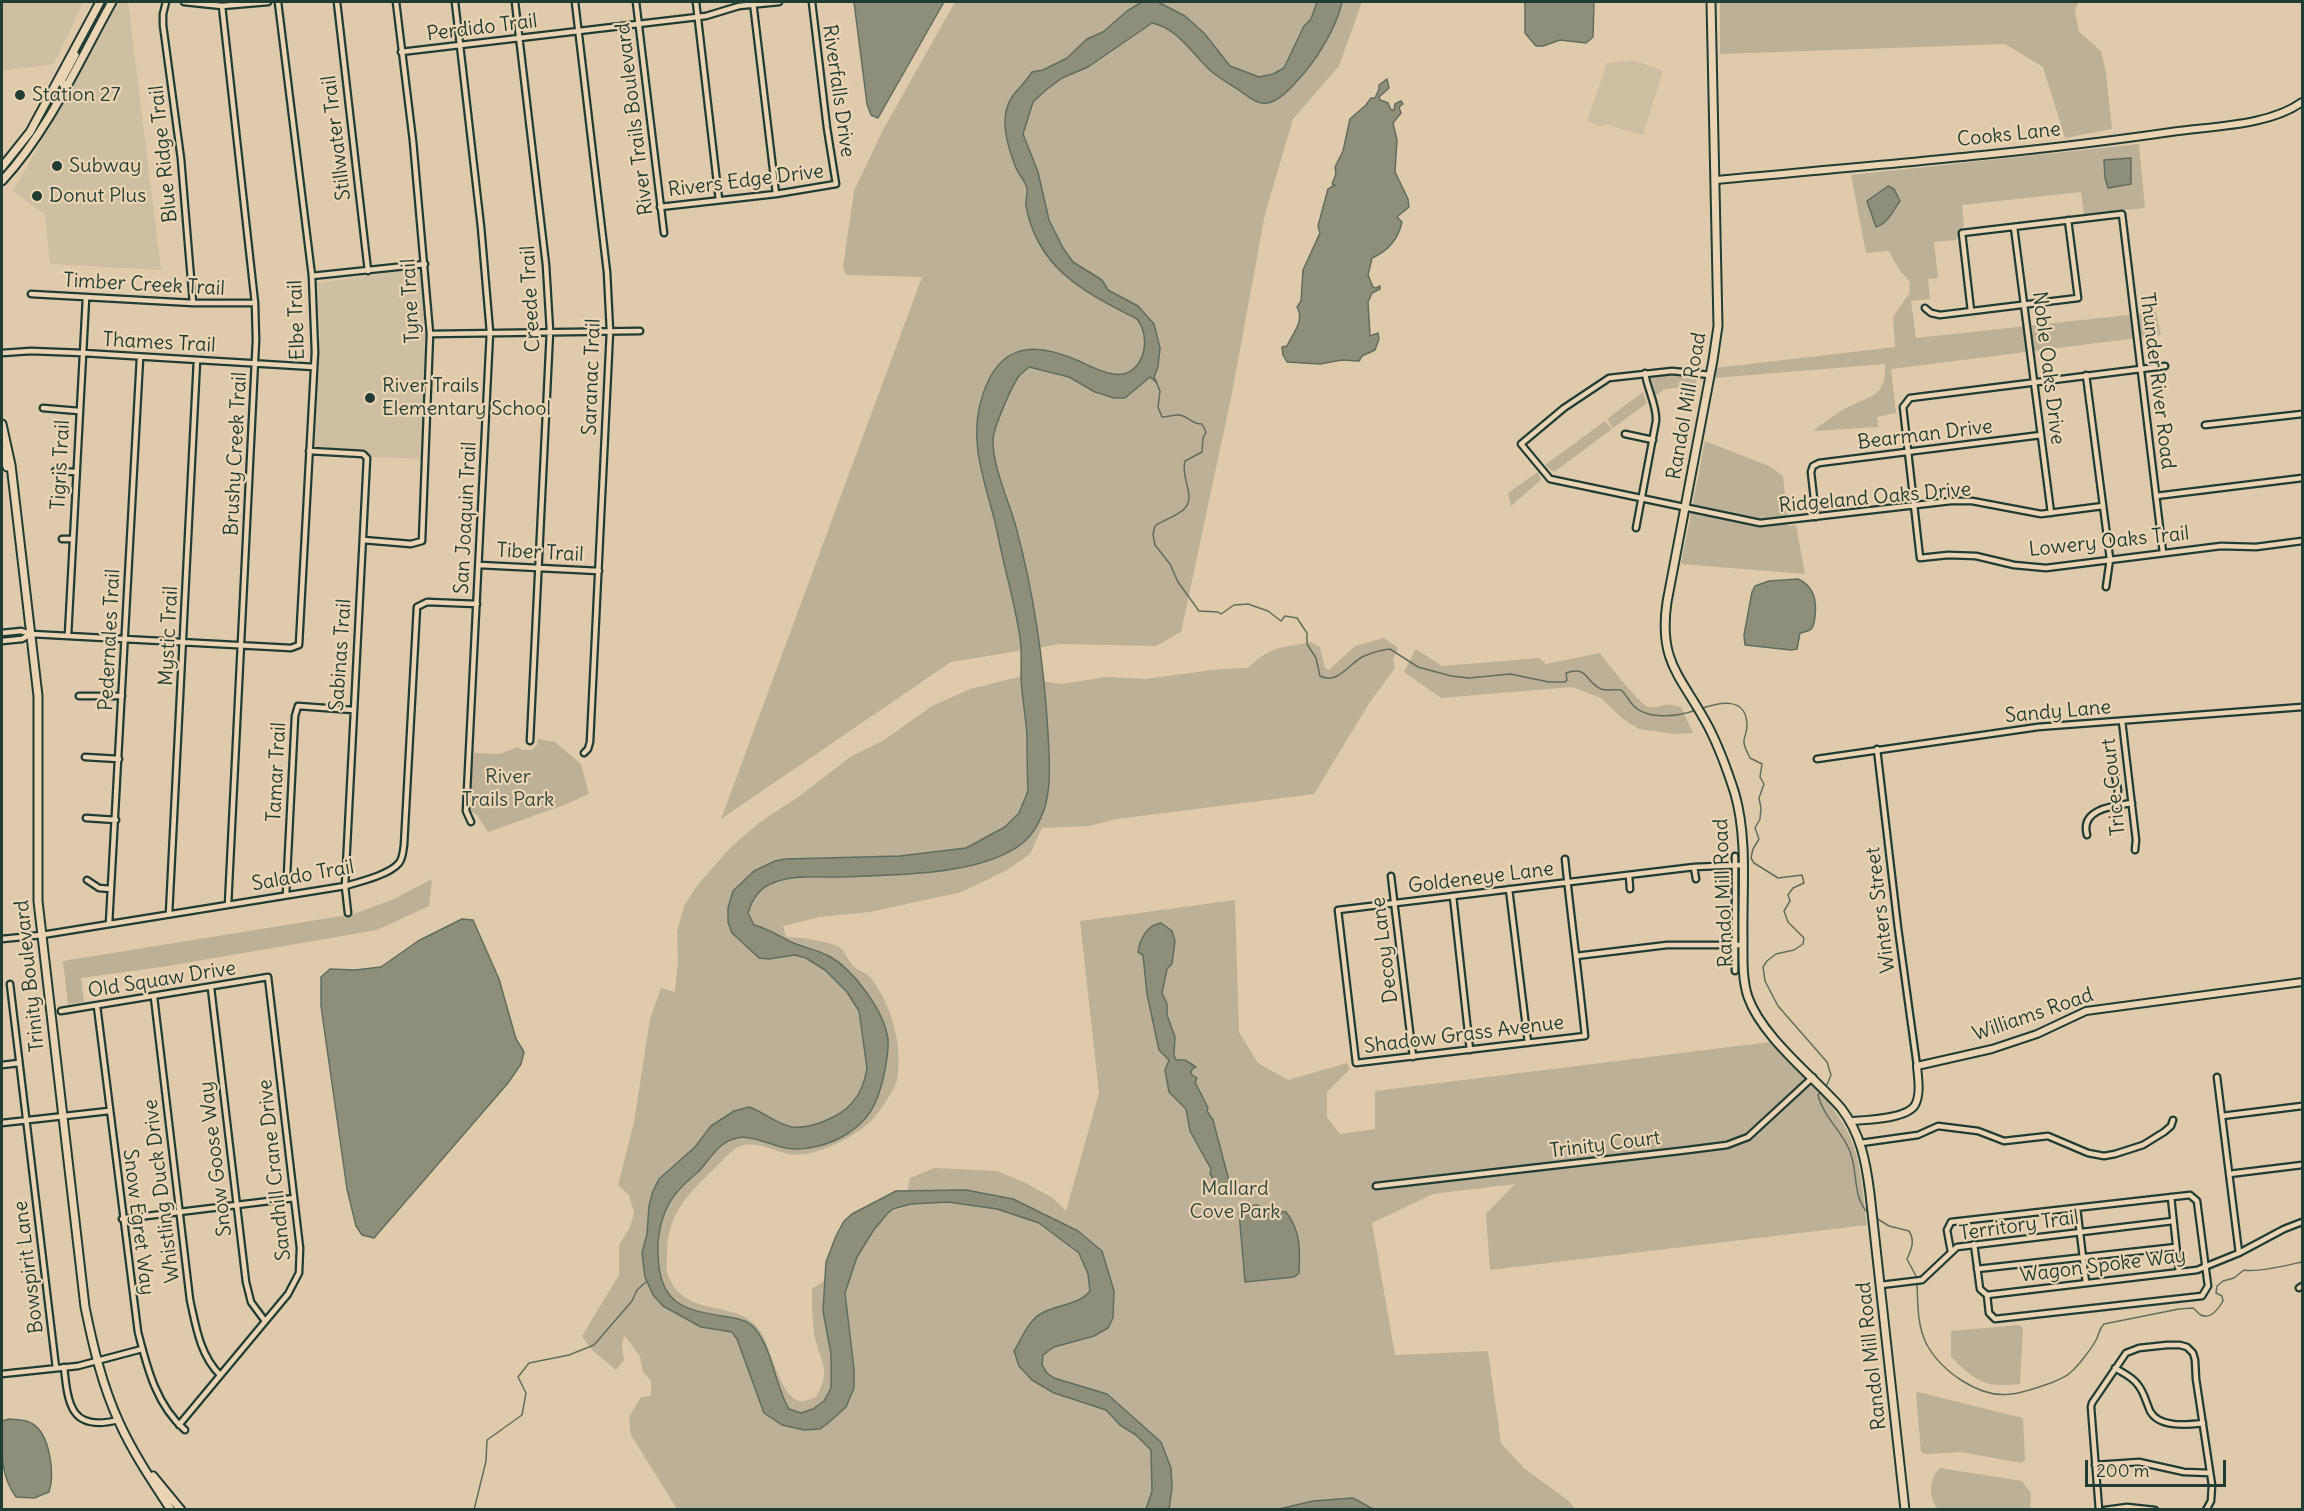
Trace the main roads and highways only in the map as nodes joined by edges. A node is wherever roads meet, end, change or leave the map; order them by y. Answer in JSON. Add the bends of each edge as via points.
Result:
{"nodes":[{"id":1,"x":100,"y":2,"type":"edge"},
{"id":2,"x":112,"y":2,"type":"edge"},
{"id":3,"x":1711,"y":2,"type":"edge"},
{"id":4,"x":90,"y":20,"type":"junction"},
{"id":5,"x":65,"y":87,"type":"junction"},
{"id":6,"x":48,"y":96,"type":"junction"},
{"id":7,"x":56,"y":102,"type":"junction"},
{"id":8,"x":11,"y":158,"type":"junction"},
{"id":9,"x":2,"y":160,"type":"edge"},
{"id":10,"x":2,"y":167,"type":"edge"},
{"id":11,"x":2,"y":182,"type":"edge"},
{"id":12,"x":2,"y":424,"type":"edge"},
{"id":13,"x":2,"y":450,"type":"edge"},
{"id":14,"x":11,"y":478,"type":"junction"},
{"id":15,"x":139,"y":1460,"type":"junction"},
{"id":16,"x":171,"y":1509,"type":"edge"},
{"id":17,"x":181,"y":1509,"type":"edge"},
{"id":18,"x":1905,"y":1509,"type":"edge"}],
"edges":[{"from":1,"to":4,"type":"main road"},
{"from":2,"to":5,"type":"main road"},
{"from":3,"to":18,"type":"main road","name":"Randol Mill Road","via":[[1718,326],[1667,602],[1664,637],[1671,663],[1707,723],[1735,795],[1741,828],[1739,945],[1752,1006],[1767,1029],[1851,1121],[1861,1143],[1868,1173]]},
{"from":4,"to":5,"type":"main road","via":[[61,81]]},
{"from":4,"to":6,"type":"main road"},
{"from":5,"to":7,"type":"main road"},
{"from":6,"to":7,"type":"main road"},
{"from":6,"to":8,"type":"main road"},
{"from":7,"to":11,"type":"main road","via":[[33,142]]},
{"from":8,"to":9,"type":"main road"},
{"from":8,"to":10,"type":"main road"},
{"from":12,"to":14,"type":"main road","name":"Trinity Boulevard"},
{"from":13,"to":14,"type":"main road","name":"Trinity Boulevard"},
{"from":14,"to":15,"type":"main road","name":"Trinity Boulevard","via":[[40,725],[37,861],[42,935],[85,1307],[97,1362],[118,1420]]},
{"from":15,"to":16,"type":"main road","name":"Trinity Boulevard"},
{"from":15,"to":17,"type":"main road","name":"Trinity Boulevard"}]}
